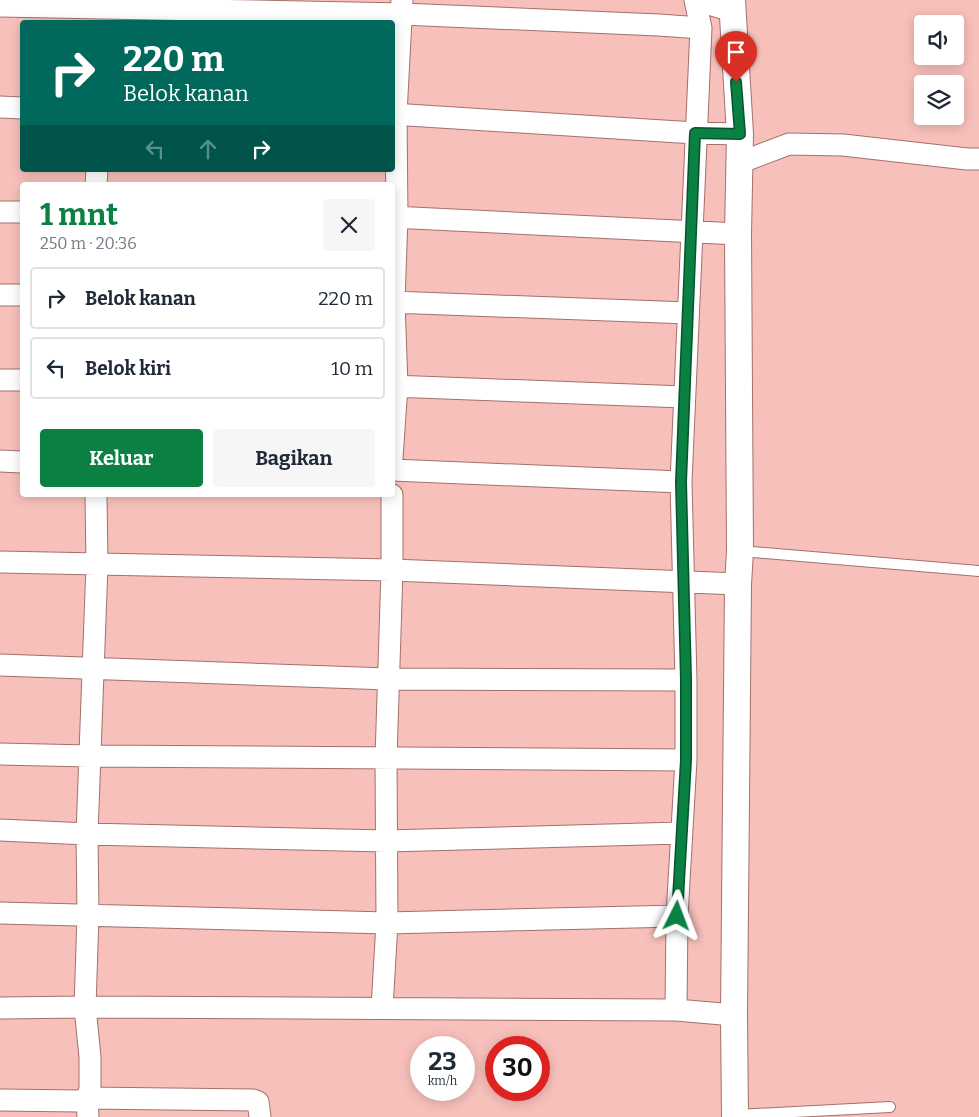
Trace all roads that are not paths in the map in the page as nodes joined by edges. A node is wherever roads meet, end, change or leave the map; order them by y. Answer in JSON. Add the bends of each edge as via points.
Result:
{"nodes":[{"id":1,"x":0,"y":6,"type":"edge"},
{"id":2,"x":732,"y":6,"type":"edge"},
{"id":3,"x":402,"y":7,"type":"edge"},
{"id":4,"x":101,"y":10,"type":"edge"},
{"id":5,"x":700,"y":28,"type":"junction"},
{"id":6,"x":395,"y":101,"type":"edge"},
{"id":7,"x":0,"y":107,"type":"edge"},
{"id":8,"x":20,"y":108,"type":"edge"},
{"id":9,"x":395,"y":114,"type":"edge"},
{"id":10,"x":695,"y":133,"type":"junction"},
{"id":11,"x":740,"y":134,"type":"junction"},
{"id":12,"x":979,"y":159,"type":"edge"},
{"id":13,"x":739,"y":163,"type":"junction"},
{"id":14,"x":0,"y":212,"type":"edge"},
{"id":15,"x":20,"y":212,"type":"edge"},
{"id":16,"x":395,"y":217,"type":"edge"},
{"id":17,"x":691,"y":233,"type":"junction"},
{"id":18,"x":738,"y":234,"type":"junction"},
{"id":19,"x":0,"y":295,"type":"edge"},
{"id":20,"x":20,"y":295,"type":"edge"},
{"id":21,"x":395,"y":302,"type":"edge"},
{"id":22,"x":688,"y":313,"type":"junction"},
{"id":23,"x":0,"y":380,"type":"edge"},
{"id":24,"x":20,"y":380,"type":"edge"},
{"id":25,"x":395,"y":386,"type":"edge"},
{"id":26,"x":684,"y":397,"type":"junction"},
{"id":27,"x":0,"y":461,"type":"edge"},
{"id":28,"x":20,"y":462,"type":"edge"},
{"id":29,"x":395,"y":470,"type":"edge"},
{"id":30,"x":681,"y":482,"type":"junction"},
{"id":31,"x":96,"y":497,"type":"edge"},
{"id":32,"x":392,"y":497,"type":"edge"},
{"id":33,"x":740,"y":551,"type":"junction"},
{"id":34,"x":0,"y":562,"type":"edge"},
{"id":35,"x":96,"y":565,"type":"junction"},
{"id":36,"x":392,"y":570,"type":"junction"},
{"id":37,"x":979,"y":571,"type":"edge"},
{"id":38,"x":683,"y":582,"type":"junction"},
{"id":39,"x":738,"y":584,"type":"junction"},
{"id":40,"x":0,"y":665,"type":"edge"},
{"id":41,"x":93,"y":668,"type":"junction"},
{"id":42,"x":388,"y":679,"type":"junction"},
{"id":43,"x":686,"y":680,"type":"junction"},
{"id":44,"x":0,"y":754,"type":"edge"},
{"id":45,"x":89,"y":756,"type":"junction"},
{"id":46,"x":386,"y":758,"type":"junction"},
{"id":47,"x":686,"y":760,"type":"junction"},
{"id":48,"x":0,"y":830,"type":"edge"},
{"id":49,"x":681,"y":833,"type":"junction"},
{"id":50,"x":87,"y":834,"type":"junction"},
{"id":51,"x":386,"y":841,"type":"junction"},
{"id":52,"x":0,"y":913,"type":"edge"},
{"id":53,"x":88,"y":915,"type":"junction"},
{"id":54,"x":677,"y":916,"type":"junction"},
{"id":55,"x":387,"y":923,"type":"junction"},
{"id":56,"x":85,"y":1007,"type":"junction"},
{"id":57,"x":0,"y":1008,"type":"edge"},
{"id":58,"x":382,"y":1008,"type":"junction"},
{"id":59,"x":676,"y":1010,"type":"junction"},
{"id":60,"x":734,"y":1015,"type":"junction"},
{"id":61,"x":0,"y":1100,"type":"edge"},
{"id":62,"x":890,"y":1107,"type":"dead end"},
{"id":63,"x":87,"y":1108,"type":"edge"},
{"id":64,"x":736,"y":1116,"type":"edge"},
{"id":65,"x":260,"y":1117,"type":"edge"}],
"edges":[{"from":1,"to":4,"type":"street"},
{"from":2,"to":5,"type":"street","via":[[695,0]]},
{"from":2,"to":11,"type":"street"},
{"from":3,"to":4,"type":"street"},
{"from":3,"to":5,"type":"street"},
{"from":3,"to":6,"type":"street"},
{"from":5,"to":10,"type":"street"},
{"from":7,"to":8,"type":"street"},
{"from":9,"to":10,"type":"street"},
{"from":10,"to":11,"type":"street"},
{"from":10,"to":17,"type":"street"},
{"from":11,"to":13,"type":"street"},
{"from":12,"to":13,"type":"street","via":[[843,145],[789,144]]},
{"from":13,"to":18,"type":"street"},
{"from":14,"to":15,"type":"street"},
{"from":16,"to":17,"type":"street"},
{"from":17,"to":18,"type":"street"},
{"from":17,"to":22,"type":"street"},
{"from":18,"to":33,"type":"street"},
{"from":19,"to":20,"type":"street"},
{"from":21,"to":22,"type":"street"},
{"from":22,"to":26,"type":"street"},
{"from":23,"to":24,"type":"street"},
{"from":25,"to":26,"type":"street"},
{"from":26,"to":30,"type":"street"},
{"from":27,"to":28,"type":"street"},
{"from":29,"to":30,"type":"street"},
{"from":30,"to":38,"type":"street"},
{"from":31,"to":35,"type":"street"},
{"from":32,"to":36,"type":"street"},
{"from":33,"to":37,"type":"lane"},
{"from":33,"to":39,"type":"street"},
{"from":34,"to":35,"type":"street"},
{"from":35,"to":36,"type":"street"},
{"from":35,"to":41,"type":"street"},
{"from":36,"to":38,"type":"street"},
{"from":36,"to":42,"type":"street"},
{"from":38,"to":39,"type":"street"},
{"from":38,"to":43,"type":"street"},
{"from":39,"to":60,"type":"street"},
{"from":40,"to":41,"type":"street"},
{"from":41,"to":42,"type":"street"},
{"from":41,"to":45,"type":"street"},
{"from":42,"to":43,"type":"street"},
{"from":42,"to":46,"type":"street"},
{"from":43,"to":47,"type":"street"},
{"from":44,"to":45,"type":"street"},
{"from":45,"to":46,"type":"street"},
{"from":45,"to":50,"type":"street"},
{"from":46,"to":47,"type":"street"},
{"from":46,"to":51,"type":"street"},
{"from":47,"to":49,"type":"street"},
{"from":48,"to":50,"type":"street"},
{"from":49,"to":51,"type":"street"},
{"from":49,"to":54,"type":"street"},
{"from":50,"to":51,"type":"street"},
{"from":50,"to":53,"type":"street"},
{"from":51,"to":55,"type":"street"},
{"from":52,"to":53,"type":"street"},
{"from":53,"to":55,"type":"street"},
{"from":53,"to":56,"type":"street"},
{"from":54,"to":55,"type":"street"},
{"from":54,"to":59,"type":"street"},
{"from":55,"to":58,"type":"street"},
{"from":56,"to":57,"type":"street"},
{"from":56,"to":58,"type":"street"},
{"from":56,"to":63,"type":"street","via":[[90,1058]]},
{"from":58,"to":59,"type":"street"},
{"from":59,"to":60,"type":"street"},
{"from":60,"to":64,"type":"street"},
{"from":61,"to":63,"type":"street","via":[[79,1101]]},
{"from":62,"to":64,"type":"lane"},
{"from":63,"to":65,"type":"street","via":[[253,1100],[258,1102]]}]}
